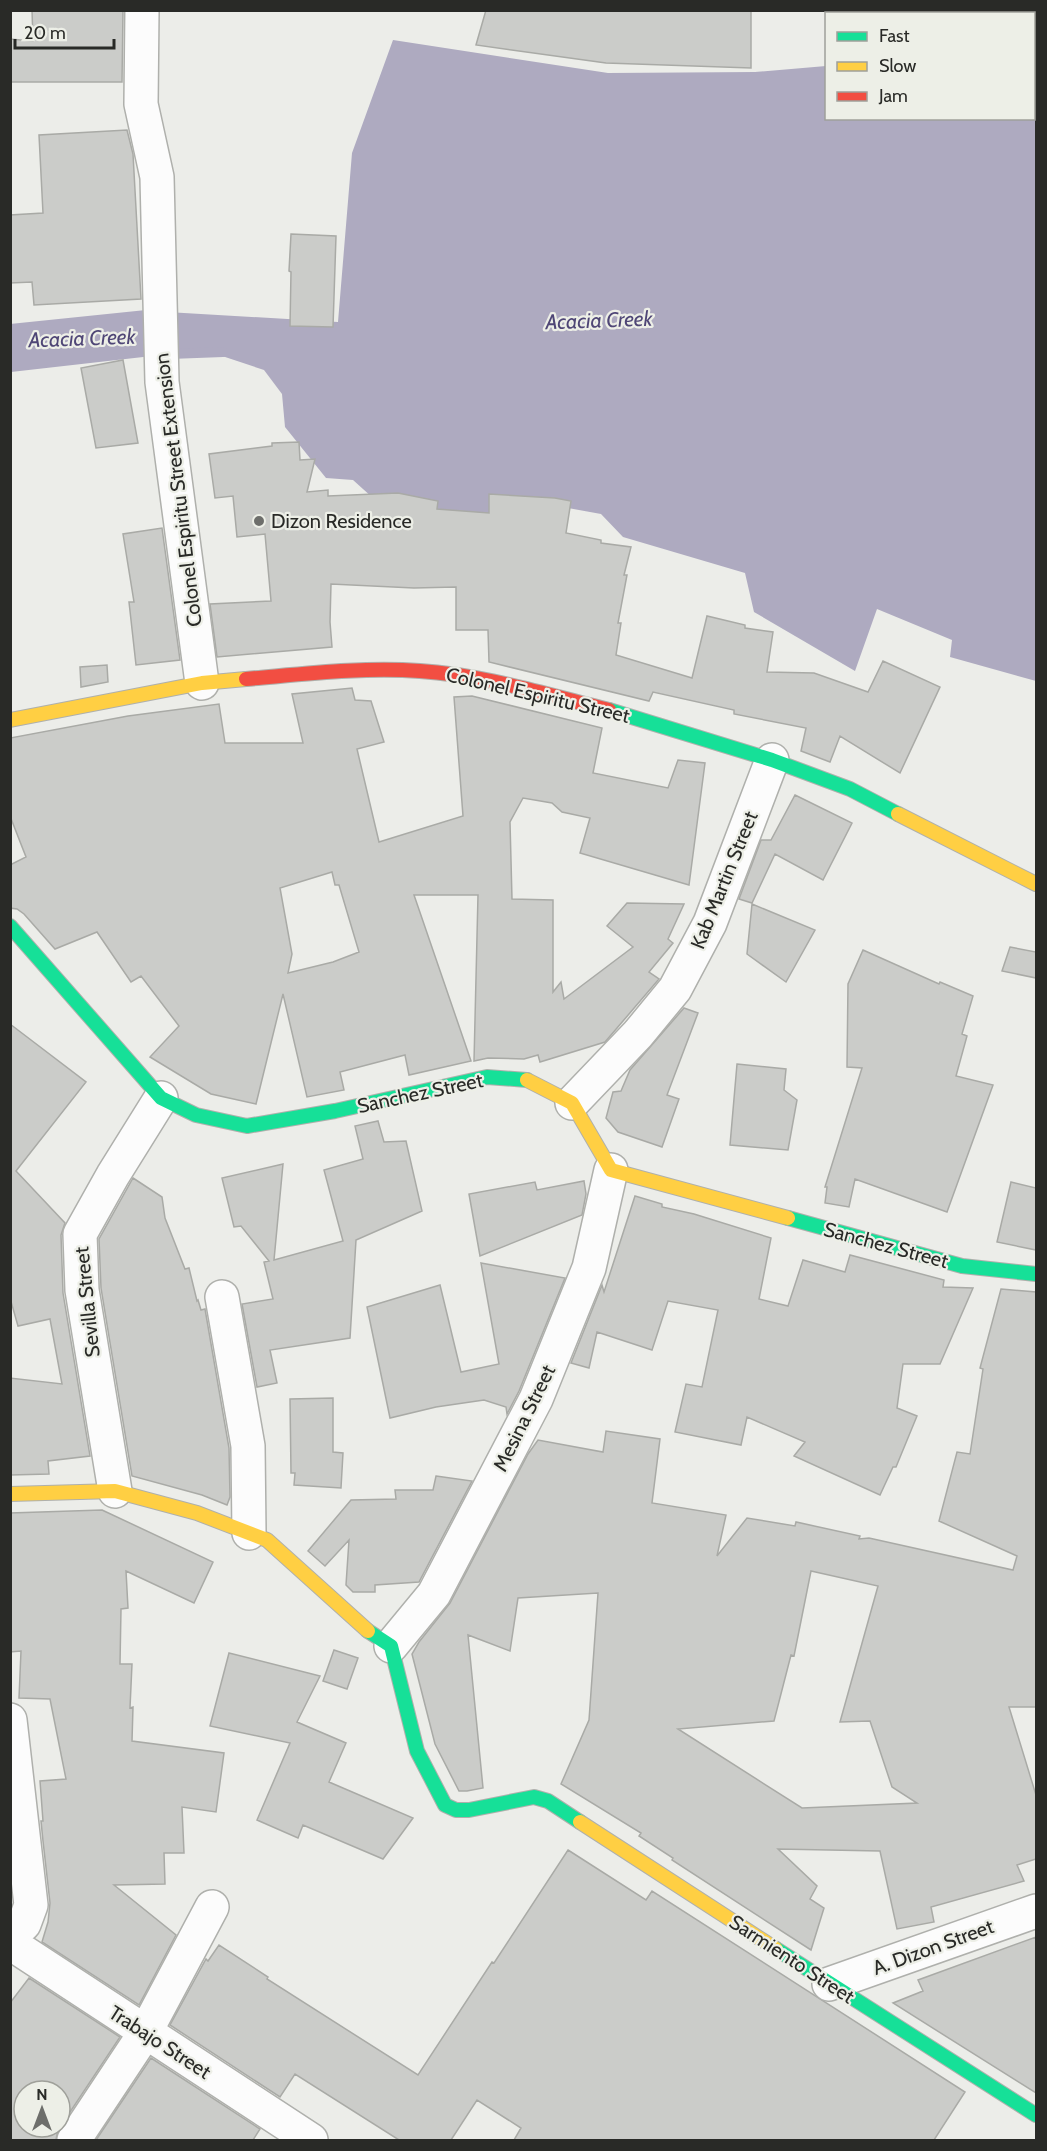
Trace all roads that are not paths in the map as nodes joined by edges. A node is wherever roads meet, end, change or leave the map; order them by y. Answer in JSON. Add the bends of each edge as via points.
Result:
{"nodes":[{"id":1,"x":142,"y":10,"type":"edge"},
{"id":2,"x":202,"y":683,"type":"junction"},
{"id":3,"x":10,"y":720,"type":"edge"},
{"id":4,"x":772,"y":760,"type":"junction"},
{"id":5,"x":1036,"y":884,"type":"edge"},
{"id":6,"x":10,"y":926,"type":"edge"},
{"id":7,"x":161,"y":1098,"type":"junction"},
{"id":8,"x":572,"y":1102,"type":"junction"},
{"id":9,"x":612,"y":1170,"type":"junction"},
{"id":10,"x":1036,"y":1274,"type":"edge"},
{"id":11,"x":222,"y":1297,"type":"dead end"},
{"id":12,"x":115,"y":1491,"type":"junction"},
{"id":13,"x":10,"y":1494,"type":"edge"},
{"id":14,"x":249,"y":1533,"type":"junction"},
{"id":15,"x":391,"y":1646,"type":"junction"},
{"id":16,"x":10,"y":1720,"type":"edge"},
{"id":17,"x":212,"y":1907,"type":"dead end"},
{"id":18,"x":1036,"y":1911,"type":"edge"},
{"id":19,"x":10,"y":1937,"type":"edge"},
{"id":20,"x":10,"y":1943,"type":"edge"},
{"id":21,"x":830,"y":1984,"type":"junction"},
{"id":22,"x":145,"y":2033,"type":"junction"},
{"id":23,"x":1036,"y":2115,"type":"edge"},
{"id":24,"x":74,"y":2140,"type":"edge"},
{"id":25,"x":311,"y":2140,"type":"edge"}],
"edges":[{"from":1,"to":2,"type":"street","name":"Colonel Espiritu Street Extension","via":[[141,104],[157,177],[162,382]]},
{"from":2,"to":3,"type":"street","name":"Colonel Espiritu Street"},
{"from":2,"to":4,"type":"street","name":"Colonel Espiritu Street","via":[[355,669],[422,670],[474,678],[630,715]]},
{"from":4,"to":5,"type":"street","name":"Colonel Espiritu Street","via":[[850,789]]},
{"from":4,"to":8,"type":"street","name":"Kab Martin Street","via":[[710,924],[675,989]]},
{"from":6,"to":7,"type":"street","name":"Sanchez Street"},
{"from":7,"to":8,"type":"street","name":"Sanchez Street","via":[[196,1114],[247,1126],[487,1077],[524,1078]]},
{"from":7,"to":12,"type":"street","name":"Sevilla Street","via":[[80,1234],[82,1290]]},
{"from":8,"to":9,"type":"street"},
{"from":9,"to":10,"type":"street","name":"Sanchez Street","via":[[962,1266]]},
{"from":9,"to":15,"type":"street","name":"Mesina Street","via":[[589,1268],[536,1399],[434,1594]]},
{"from":11,"to":14,"type":"street","via":[[248,1446]]},
{"from":12,"to":13,"type":"street"},
{"from":12,"to":14,"type":"street","via":[[197,1513]]},
{"from":14,"to":15,"type":"street","via":[[267,1540],[370,1632]]},
{"from":15,"to":21,"type":"street","name":"Sarmiento Street","via":[[417,1751],[445,1805],[469,1810],[534,1797],[548,1801]]},
{"from":16,"to":19,"type":"street","via":[[31,1905],[24,1924]]},
{"from":17,"to":22,"type":"street"},
{"from":18,"to":21,"type":"street","name":"A. Dizon Street"},
{"from":20,"to":22,"type":"street","name":"Trabajo Street"},
{"from":21,"to":23,"type":"street","name":"Sarmiento Street"},
{"from":22,"to":24,"type":"street"},
{"from":22,"to":25,"type":"street","name":"Trabajo Street"}]}
